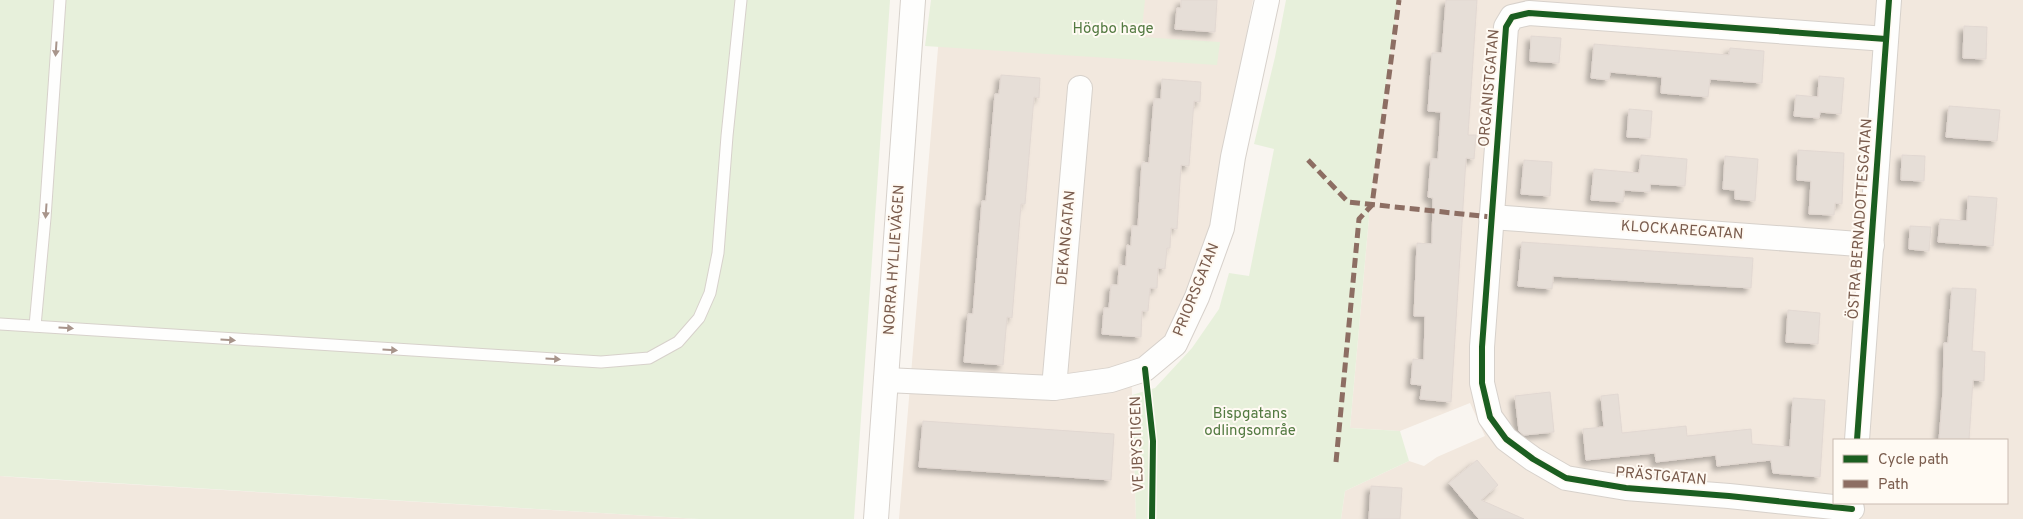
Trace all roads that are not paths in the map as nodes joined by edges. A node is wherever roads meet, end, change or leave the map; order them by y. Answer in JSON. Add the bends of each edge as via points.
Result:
{"nodes":[{"id":1,"x":60,"y":0,"type":"edge"},
{"id":2,"x":742,"y":0,"type":"edge"},
{"id":3,"x":913,"y":0,"type":"edge"},
{"id":4,"x":1267,"y":0,"type":"edge"},
{"id":5,"x":1889,"y":0,"type":"edge"},
{"id":6,"x":1886,"y":39,"type":"junction"},
{"id":7,"x":1080,"y":88,"type":"dead end"},
{"id":8,"x":1491,"y":216,"type":"junction"},
{"id":9,"x":1872,"y":244,"type":"junction"},
{"id":10,"x":0,"y":324,"type":"edge"},
{"id":11,"x":36,"y":326,"type":"junction"},
{"id":12,"x":886,"y":380,"type":"junction"},
{"id":13,"x":1054,"y":388,"type":"junction"},
{"id":14,"x":1490,"y":417,"type":"joint"},
{"id":15,"x":1857,"y":439,"type":"edge"},
{"id":16,"x":1852,"y":510,"type":"edge"},
{"id":17,"x":876,"y":519,"type":"edge"}],
"edges":[{"from":1,"to":11,"type":"lane","one_way":true},
{"from":11,"to":2,"type":"lane","one_way":true,"via":[[600,362],[649,358],[678,342],[699,318],[710,293],[718,253]]},
{"from":3,"to":12,"type":"street","name":"NORRA HYLLIEVÄGEN"},
{"from":4,"to":13,"type":"street","name":"PRIORSGATAN","via":[[1233,157],[1222,228],[1198,297],[1175,344],[1145,369],[1111,380]]},
{"from":5,"to":6,"type":"street","name":"ÖSTRA BERNADOTTESGATAN"},
{"from":6,"to":8,"type":"street","name":"ORGANISTGATAN","via":[[1529,13],[1512,17],[1506,27]]},
{"from":6,"to":9,"type":"street","name":"ÖSTRA BERNADOTTESGATAN"},
{"from":7,"to":13,"type":"street","name":"DEKANGATAN"},
{"from":8,"to":9,"type":"street","name":"KLOCKAREGATAN"},
{"from":8,"to":14,"type":"street","name":"ORGANISTGATAN","via":[[1482,365],[1482,383]]},
{"from":9,"to":15,"type":"street","name":"ÖSTRA BERNADOTTESGATAN"},
{"from":10,"to":11,"type":"lane"},
{"from":12,"to":13,"type":"street","name":"PRIORSGATAN"},
{"from":12,"to":17,"type":"street","name":"NORRA HYLLIEVÄGEN"},
{"from":14,"to":16,"type":"street","name":"PRÄSTGATAN","via":[[1506,439],[1566,478],[1626,488]]}]}
